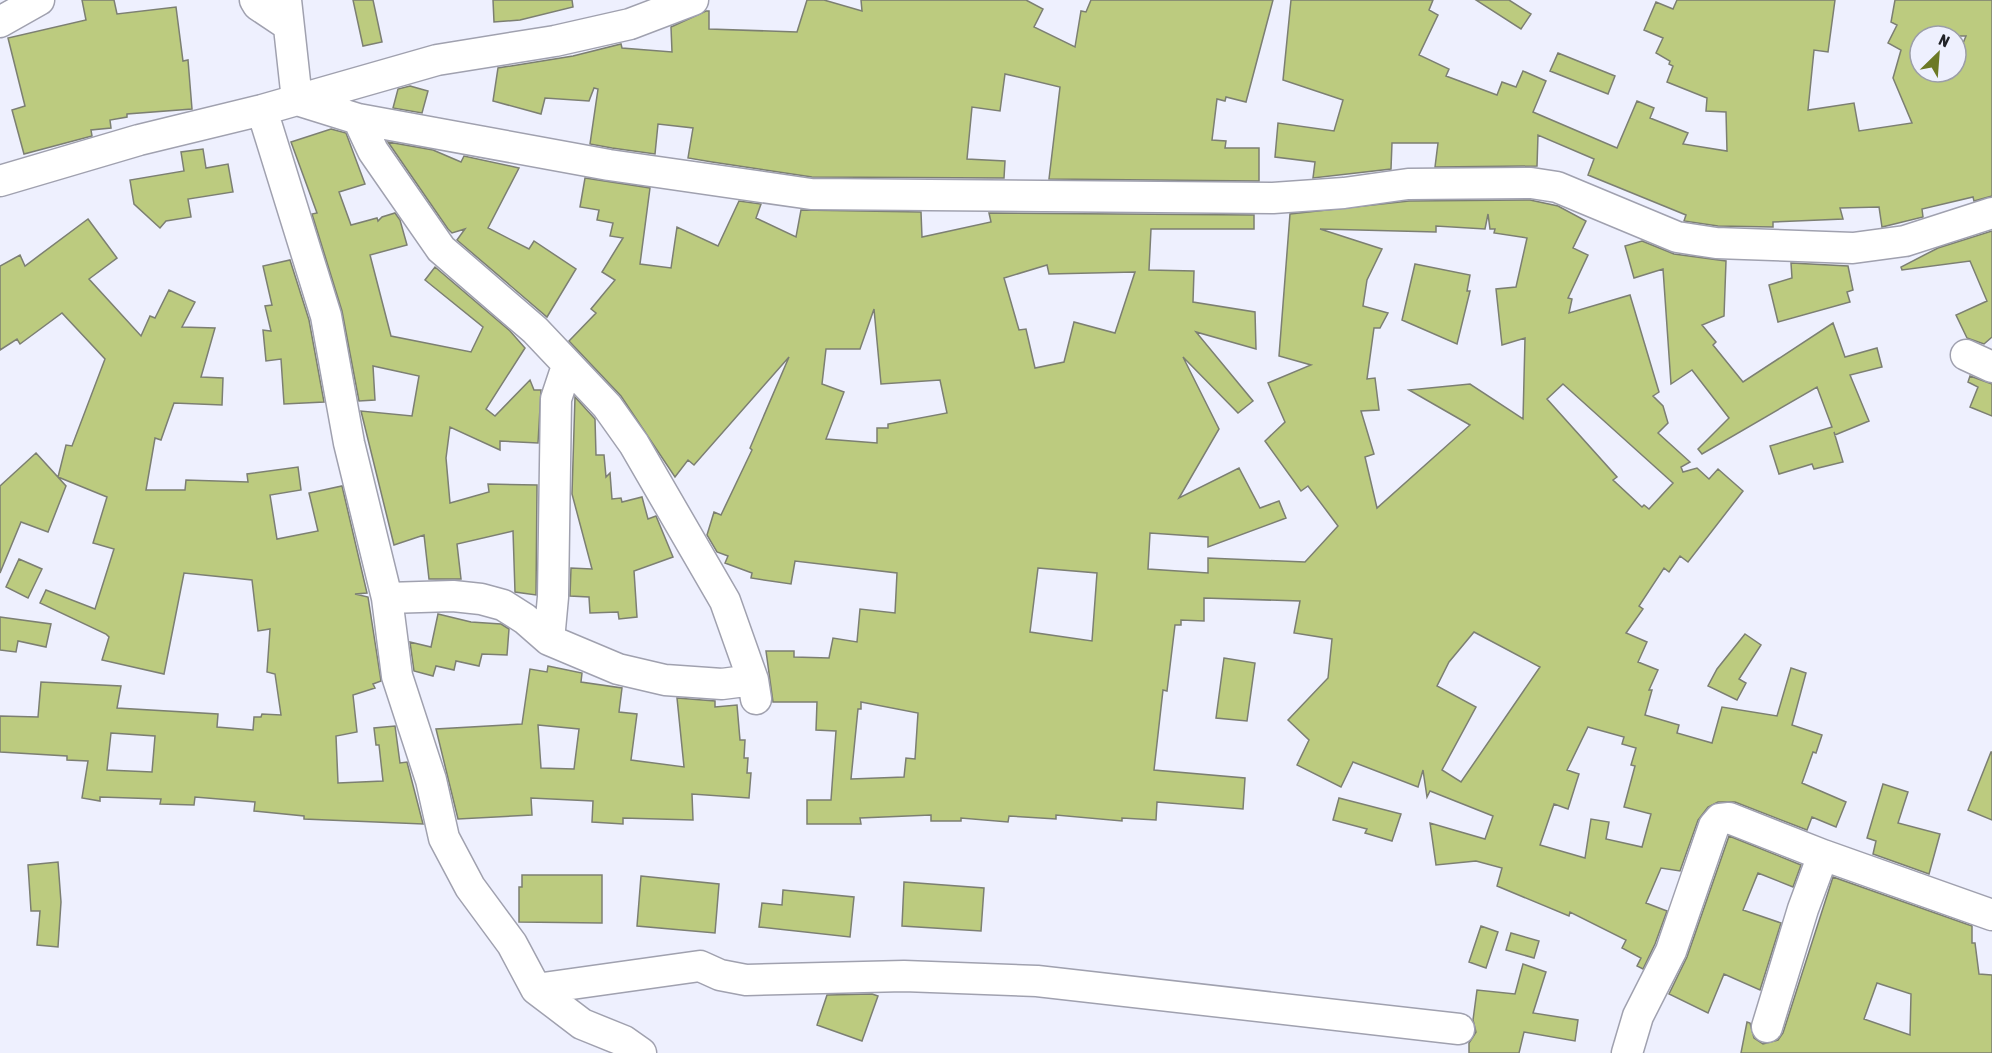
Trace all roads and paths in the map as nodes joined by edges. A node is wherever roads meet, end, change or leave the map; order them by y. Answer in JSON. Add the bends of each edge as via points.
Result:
{"nodes":[{"id":1,"x":39,"y":0,"type":"edge"},
{"id":2,"x":255,"y":0,"type":"edge"},
{"id":3,"x":693,"y":0,"type":"edge"},
{"id":4,"x":287,"y":13,"type":"edge"},
{"id":5,"x":0,"y":22,"type":"edge"},
{"id":6,"x":297,"y":99,"type":"junction"},
{"id":7,"x":262,"y":110,"type":"junction"},
{"id":8,"x":358,"y":119,"type":"junction"},
{"id":9,"x":0,"y":181,"type":"edge"},
{"id":10,"x":1992,"y":213,"type":"edge"},
{"id":11,"x":1966,"y":355,"type":"dead end"},
{"id":12,"x":567,"y":366,"type":"junction"},
{"id":13,"x":1992,"y":367,"type":"edge"},
{"id":14,"x":387,"y":598,"type":"junction"},
{"id":15,"x":549,"y":639,"type":"junction"},
{"id":16,"x":1824,"y":855,"type":"junction"},
{"id":17,"x":1992,"y":915,"type":"edge"},
{"id":18,"x":536,"y":989,"type":"junction"},
{"id":19,"x":1767,"y":1027,"type":"dead end"},
{"id":20,"x":1459,"y":1029,"type":"dead end"},
{"id":21,"x":641,"y":1053,"type":"edge"},
{"id":22,"x":1627,"y":1053,"type":"edge"}],
"edges":[{"from":1,"to":5,"type":"street"},
{"from":2,"to":4,"type":"street"},
{"from":3,"to":6,"type":"street","via":[[630,24],[437,60]]},
{"from":4,"to":6,"type":"street"},
{"from":6,"to":7,"type":"street"},
{"from":6,"to":8,"type":"street"},
{"from":7,"to":9,"type":"street","via":[[139,140]]},
{"from":7,"to":14,"type":"street","via":[[326,316],[349,443]]},
{"from":8,"to":10,"type":"street","via":[[609,165],[811,194],[1273,198],[1408,184],[1531,183],[1557,187],[1677,237],[1716,243],[1853,248],[1905,241]]},
{"from":8,"to":12,"type":"street","via":[[373,151],[441,249],[535,330]]},
{"from":11,"to":13,"type":"street"},
{"from":12,"to":15,"type":"street","via":[[556,399]]},
{"from":12,"to":15,"type":"street","via":[[607,406],[634,444],[725,601],[754,690],[665,680],[618,669]]},
{"from":14,"to":15,"type":"street","via":[[481,599],[510,610]]},
{"from":14,"to":18,"type":"street","via":[[397,676],[431,780],[444,838],[470,887],[512,944]]},
{"from":16,"to":17,"type":"street"},
{"from":16,"to":19,"type":"street"},
{"from":16,"to":22,"type":"street","via":[[1729,818],[1720,819],[1714,826],[1671,951],[1638,1016]]},
{"from":18,"to":20,"type":"street","via":[[700,966],[746,980],[904,976],[1037,981]]},
{"from":18,"to":21,"type":"street","via":[[582,1024],[624,1041]]}]}
